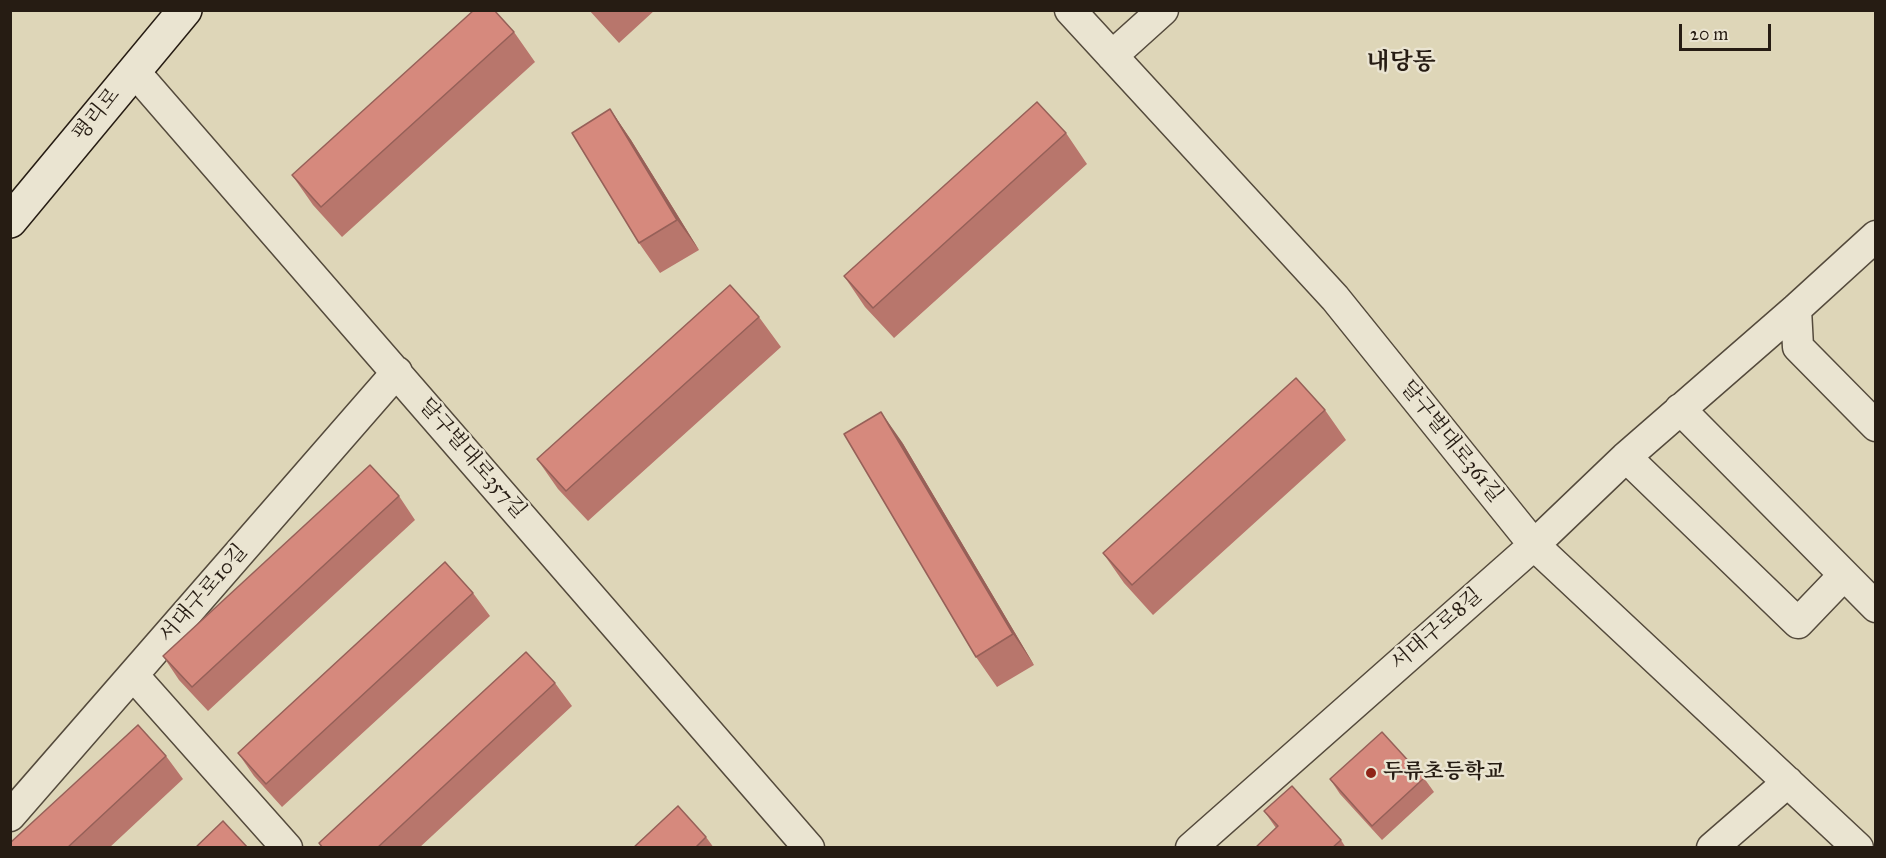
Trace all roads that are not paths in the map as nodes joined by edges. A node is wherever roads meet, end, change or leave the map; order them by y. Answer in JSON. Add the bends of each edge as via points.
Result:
{"nodes":[{"id":1,"x":1070,"y":10,"type":"edge"},
{"id":2,"x":1163,"y":10,"type":"edge"},
{"id":3,"x":177,"y":14,"type":"edge"},
{"id":4,"x":1112,"y":56,"type":"junction"},
{"id":5,"x":134,"y":71,"type":"junction"},
{"id":6,"x":10,"y":221,"type":"edge"},
{"id":7,"x":1875,"y":236,"type":"edge"},
{"id":8,"x":1796,"y":309,"type":"junction"},
{"id":9,"x":397,"y":372,"type":"junction"},
{"id":10,"x":1680,"y":409,"type":"junction"},
{"id":11,"x":1875,"y":426,"type":"edge"},
{"id":12,"x":1626,"y":457,"type":"junction"},
{"id":13,"x":1534,"y":545,"type":"junction"},
{"id":14,"x":1844,"y":575,"type":"junction"},
{"id":15,"x":1875,"y":607,"type":"edge"},
{"id":16,"x":133,"y":675,"type":"junction"},
{"id":17,"x":1788,"y":782,"type":"junction"},
{"id":18,"x":10,"y":816,"type":"edge"},
{"id":19,"x":287,"y":848,"type":"edge"},
{"id":20,"x":809,"y":848,"type":"edge"},
{"id":21,"x":1191,"y":848,"type":"edge"},
{"id":22,"x":1712,"y":848,"type":"edge"},
{"id":23,"x":1858,"y":848,"type":"edge"}],
"edges":[{"from":1,"to":4,"type":"street","name":"달구벌대로361길"},
{"from":2,"to":4,"type":"street"},
{"from":3,"to":5,"type":"main road","name":"평리로"},
{"from":4,"to":13,"type":"street","name":"달구벌대로361길","via":[[1335,298]]},
{"from":5,"to":6,"type":"main road","name":"평리로"},
{"from":5,"to":9,"type":"street","name":"달구벌대로357길"},
{"from":7,"to":8,"type":"street","name":"서대구로8길"},
{"from":8,"to":10,"type":"street","name":"서대구로8길"},
{"from":8,"to":11,"type":"street","via":[[1798,347]]},
{"from":9,"to":16,"type":"street","name":"서대구로10길"},
{"from":9,"to":20,"type":"street","name":"달구벌대로357길"},
{"from":10,"to":12,"type":"street","name":"서대구로8길"},
{"from":10,"to":14,"type":"street"},
{"from":12,"to":13,"type":"street","name":"서대구로8길"},
{"from":12,"to":14,"type":"street","via":[[1798,623]]},
{"from":13,"to":17,"type":"street","name":"달구벌대로361길"},
{"from":13,"to":21,"type":"street","name":"서대구로8길"},
{"from":14,"to":15,"type":"street"},
{"from":16,"to":18,"type":"street","name":"서대구로10길"},
{"from":16,"to":19,"type":"street"},
{"from":17,"to":22,"type":"street"},
{"from":17,"to":23,"type":"street","name":"달구벌대로361길"}]}
